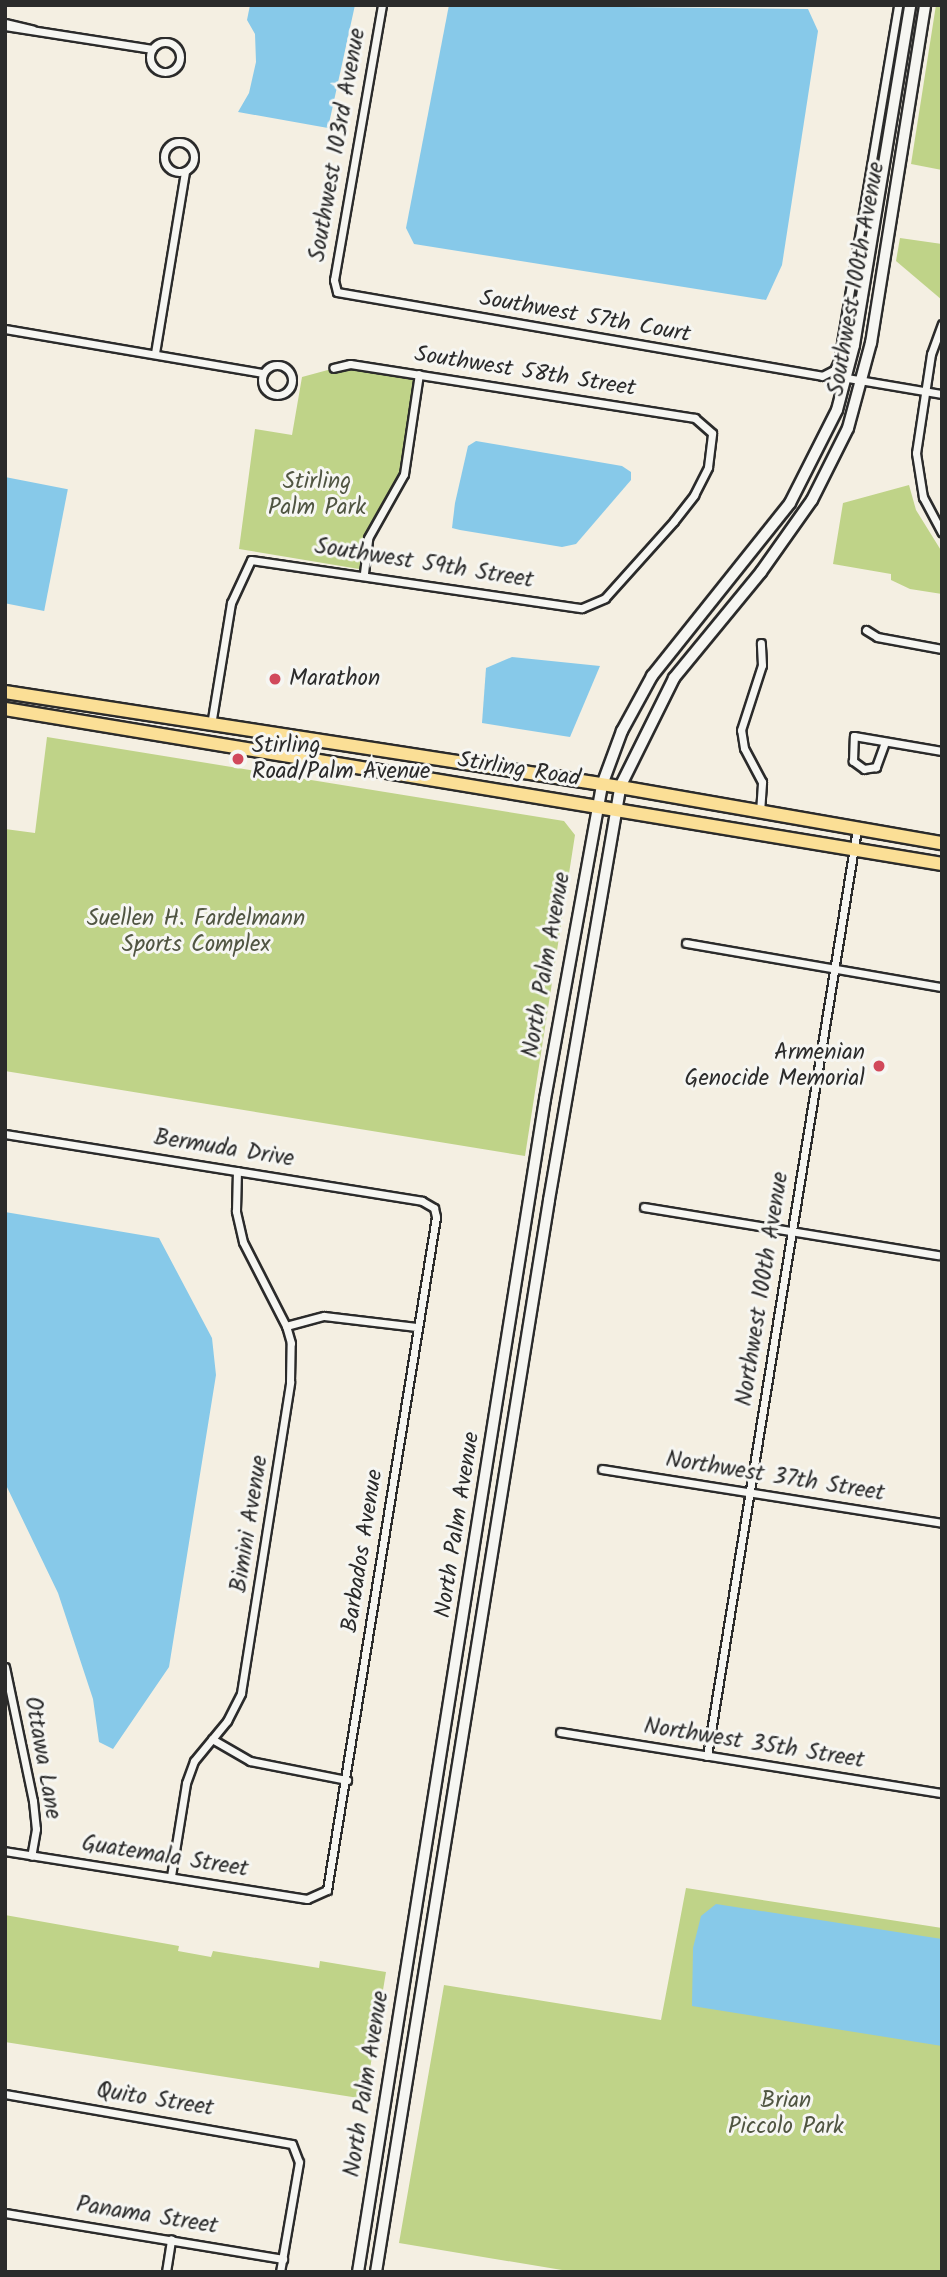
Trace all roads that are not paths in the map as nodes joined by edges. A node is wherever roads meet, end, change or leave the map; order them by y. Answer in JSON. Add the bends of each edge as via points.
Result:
{"nodes":[{"id":1,"x":382,"y":5,"type":"edge"},
{"id":2,"x":898,"y":5,"type":"edge"},
{"id":3,"x":910,"y":5,"type":"edge"},
{"id":4,"x":925,"y":5,"type":"edge"},
{"id":5,"x":5,"y":24,"type":"edge"},
{"id":6,"x":152,"y":49,"type":"junction"},
{"id":7,"x":185,"y":172,"type":"junction"},
{"id":8,"x":337,"y":292,"type":"joint"},
{"id":9,"x":942,"y":324,"type":"edge"},
{"id":10,"x":5,"y":329,"type":"edge"},
{"id":11,"x":155,"y":353,"type":"junction"},
{"id":12,"x":333,"y":368,"type":"dead end"},
{"id":13,"x":263,"y":373,"type":"junction"},
{"id":14,"x":419,"y":374,"type":"junction"},
{"id":15,"x":829,"y":374,"type":"joint"},
{"id":16,"x":847,"y":378,"type":"junction"},
{"id":17,"x":863,"y":382,"type":"junction"},
{"id":18,"x":924,"y":391,"type":"junction"},
{"id":19,"x":942,"y":394,"type":"edge"},
{"id":20,"x":942,"y":532,"type":"edge"},
{"id":21,"x":364,"y":573,"type":"junction"},
{"id":22,"x":591,"y":606,"type":"joint"},
{"id":23,"x":866,"y":630,"type":"dead end"},
{"id":24,"x":761,"y":643,"type":"dead end"},
{"id":25,"x":942,"y":649,"type":"edge"},
{"id":26,"x":5,"y":692,"type":"edge"},
{"id":27,"x":5,"y":709,"type":"edge"},
{"id":28,"x":211,"y":726,"type":"junction"},
{"id":29,"x":885,"y":742,"type":"junction"},
{"id":30,"x":942,"y":751,"type":"edge"},
{"id":31,"x":602,"y":785,"type":"junction"},
{"id":32,"x":620,"y":787,"type":"junction"},
{"id":33,"x":597,"y":804,"type":"junction"},
{"id":34,"x":616,"y":808,"type":"junction"},
{"id":35,"x":760,"y":812,"type":"junction"},
{"id":36,"x":857,"y":829,"type":"junction"},
{"id":37,"x":942,"y":843,"type":"edge"},
{"id":38,"x":853,"y":851,"type":"junction"},
{"id":39,"x":942,"y":864,"type":"edge"},
{"id":40,"x":686,"y":943,"type":"dead end"},
{"id":41,"x":834,"y":969,"type":"junction"},
{"id":42,"x":942,"y":987,"type":"edge"},
{"id":43,"x":5,"y":1134,"type":"edge"},
{"id":44,"x":237,"y":1171,"type":"junction"},
{"id":45,"x":644,"y":1207,"type":"dead end"},
{"id":46,"x":434,"y":1208,"type":"joint"},
{"id":47,"x":792,"y":1230,"type":"junction"},
{"id":48,"x":938,"y":1255,"type":"dead end"},
{"id":49,"x":286,"y":1326,"type":"junction"},
{"id":50,"x":416,"y":1327,"type":"junction"},
{"id":51,"x":506,"y":1363,"type":"junction"},
{"id":52,"x":524,"y":1366,"type":"junction"},
{"id":53,"x":602,"y":1469,"type":"dead end"},
{"id":54,"x":750,"y":1493,"type":"junction"},
{"id":55,"x":942,"y":1524,"type":"edge"},
{"id":56,"x":5,"y":1667,"type":"edge"},
{"id":57,"x":560,"y":1732,"type":"dead end"},
{"id":58,"x":212,"y":1739,"type":"junction"},
{"id":59,"x":707,"y":1756,"type":"junction"},
{"id":60,"x":348,"y":1780,"type":"junction"},
{"id":61,"x":942,"y":1793,"type":"edge"},
{"id":62,"x":5,"y":1852,"type":"edge"},
{"id":63,"x":31,"y":1856,"type":"junction"},
{"id":64,"x":171,"y":1875,"type":"junction"},
{"id":65,"x":319,"y":1897,"type":"joint"},
{"id":66,"x":402,"y":1995,"type":"junction"},
{"id":67,"x":421,"y":1998,"type":"junction"},
{"id":68,"x":5,"y":2094,"type":"edge"},
{"id":69,"x":5,"y":2213,"type":"edge"},
{"id":70,"x":172,"y":2239,"type":"junction"},
{"id":71,"x":282,"y":2259,"type":"junction"},
{"id":72,"x":166,"y":2272,"type":"edge"},
{"id":73,"x":281,"y":2272,"type":"edge"},
{"id":74,"x":358,"y":2272,"type":"edge"},
{"id":75,"x":376,"y":2272,"type":"edge"}],
"edges":[{"from":1,"to":8,"type":"street","name":"Southwest 103rd Avenue","via":[[334,281]]},
{"from":2,"to":15,"type":"street","name":"Southwest 100th Avenue","via":[[838,362]]},
{"from":3,"to":16,"type":"main road","name":"Southwest 100th Avenue"},
{"from":4,"to":17,"type":"main road","name":"Southwest 100th Avenue"},
{"from":5,"to":6,"type":"street"},
{"from":6,"to":6,"type":"street","via":[[150,58],[158,70],[172,70],[179,63],[178,48],[170,42]]},
{"from":7,"to":7,"type":"street","via":[[170,170],[164,162],[171,144],[186,144],[193,151],[192,165]]},
{"from":7,"to":11,"type":"street"},
{"from":8,"to":15,"type":"street","name":"Southwest 57th Court"},
{"from":9,"to":18,"type":"street"},
{"from":10,"to":11,"type":"street"},
{"from":11,"to":13,"type":"street"},
{"from":12,"to":14,"type":"street","name":"Southwest 58th Street","via":[[350,364]]},
{"from":13,"to":13,"type":"street","via":[[270,366],[285,367],[292,379],[290,389],[272,394],[264,388]]},
{"from":14,"to":21,"type":"street","via":[[404,474],[369,538]]},
{"from":14,"to":22,"type":"street","name":"Southwest 58th Street","via":[[695,418],[709,426],[713,441],[694,495],[606,597]]},
{"from":16,"to":17,"type":"street"},
{"from":16,"to":31,"type":"main road","name":"Southwest 100th Avenue","via":[[826,437],[790,503],[652,676],[622,731]]},
{"from":17,"to":18,"type":"street"},
{"from":17,"to":32,"type":"main road","name":"Southwest 100th Avenue","via":[[842,443],[817,493],[761,572],[674,678]]},
{"from":18,"to":19,"type":"street"},
{"from":18,"to":20,"type":"street","via":[[916,464],[923,497]]},
{"from":21,"to":22,"type":"street","name":"Southwest 59th Street","via":[[571,607]]},
{"from":21,"to":28,"type":"street","name":"Southwest 59th Street","via":[[251,559],[231,603]]},
{"from":23,"to":25,"type":"street","via":[[877,637]]},
{"from":24,"to":35,"type":"street","via":[[762,665],[741,730],[744,748],[762,782]]},
{"from":26,"to":28,"type":"main road","name":"Stirling Road"},
{"from":27,"to":33,"type":"main road","name":"Stirling Road"},
{"from":28,"to":31,"type":"main road","name":"Stirling Road"},
{"from":29,"to":29,"type":"street","via":[[876,767],[864,769],[853,761],[854,736]]},
{"from":29,"to":30,"type":"street"},
{"from":31,"to":32,"type":"main road","name":"Stirling Road"},
{"from":31,"to":33,"type":"main road","name":"North Palm Avenue"},
{"from":32,"to":34,"type":"main road","name":"North Palm Avenue"},
{"from":32,"to":35,"type":"main road","name":"Stirling Road"},
{"from":33,"to":34,"type":"main road","name":"Stirling Road"},
{"from":33,"to":51,"type":"main road","name":"North Palm Avenue"},
{"from":34,"to":38,"type":"main road","name":"Stirling Road"},
{"from":34,"to":52,"type":"main road","name":"North Palm Avenue"},
{"from":35,"to":36,"type":"main road","name":"Stirling Road"},
{"from":36,"to":37,"type":"main road","name":"Stirling Road"},
{"from":36,"to":38,"type":"street","name":"Northwest 100th Avenue"},
{"from":38,"to":39,"type":"main road","name":"Stirling Road"},
{"from":38,"to":41,"type":"street","name":"Northwest 100th Avenue"},
{"from":40,"to":41,"type":"street"},
{"from":41,"to":42,"type":"street"},
{"from":41,"to":47,"type":"street","name":"Northwest 100th Avenue"},
{"from":43,"to":44,"type":"street","name":"Bermuda Drive"},
{"from":44,"to":46,"type":"street","name":"Bermuda Drive","via":[[422,1201]]},
{"from":44,"to":49,"type":"street","name":"Bimini Avenue","via":[[236,1212],[243,1242]]},
{"from":45,"to":47,"type":"street"},
{"from":46,"to":50,"type":"street","name":"Barbados Avenue"},
{"from":47,"to":48,"type":"street"},
{"from":47,"to":54,"type":"street","name":"Northwest 100th Avenue"},
{"from":49,"to":50,"type":"street","via":[[324,1315]]},
{"from":49,"to":58,"type":"street","name":"Bimini Avenue","via":[[291,1343],[290,1382],[251,1646],[241,1693]]},
{"from":50,"to":60,"type":"street","name":"Barbados Avenue"},
{"from":51,"to":52,"type":"main road"},
{"from":51,"to":66,"type":"main road","name":"North Palm Avenue"},
{"from":52,"to":67,"type":"main road","name":"North Palm Avenue"},
{"from":53,"to":54,"type":"street","name":"Northwest 37th Street"},
{"from":54,"to":55,"type":"street","name":"Northwest 37th Street"},
{"from":54,"to":59,"type":"street","name":"Northwest 100th Avenue"},
{"from":56,"to":63,"type":"street","name":"Ottawa Lane","via":[[33,1801],[36,1829]]},
{"from":57,"to":59,"type":"street","name":"Northwest 35th Street"},
{"from":58,"to":60,"type":"street","via":[[250,1761]]},
{"from":58,"to":64,"type":"street","name":"Bimini Avenue","via":[[194,1761],[186,1783]]},
{"from":59,"to":61,"type":"street","name":"Northwest 35th Street"},
{"from":60,"to":65,"type":"street","name":"Barbados Avenue","via":[[330,1885]]},
{"from":62,"to":63,"type":"street","name":"Guatemala Street"},
{"from":63,"to":64,"type":"street","name":"Guatemala Street"},
{"from":64,"to":65,"type":"street","name":"Guatemala Street","via":[[307,1899]]},
{"from":66,"to":67,"type":"main road"},
{"from":66,"to":74,"type":"main road","name":"North Palm Avenue"},
{"from":67,"to":75,"type":"main road","name":"North Palm Avenue"},
{"from":68,"to":71,"type":"street","name":"Quito Street","via":[[284,2141],[296,2148],[299,2162]]},
{"from":69,"to":70,"type":"street","name":"Panama Street"},
{"from":70,"to":71,"type":"street","name":"Panama Street"},
{"from":70,"to":72,"type":"street"},
{"from":71,"to":73,"type":"street"}]}
